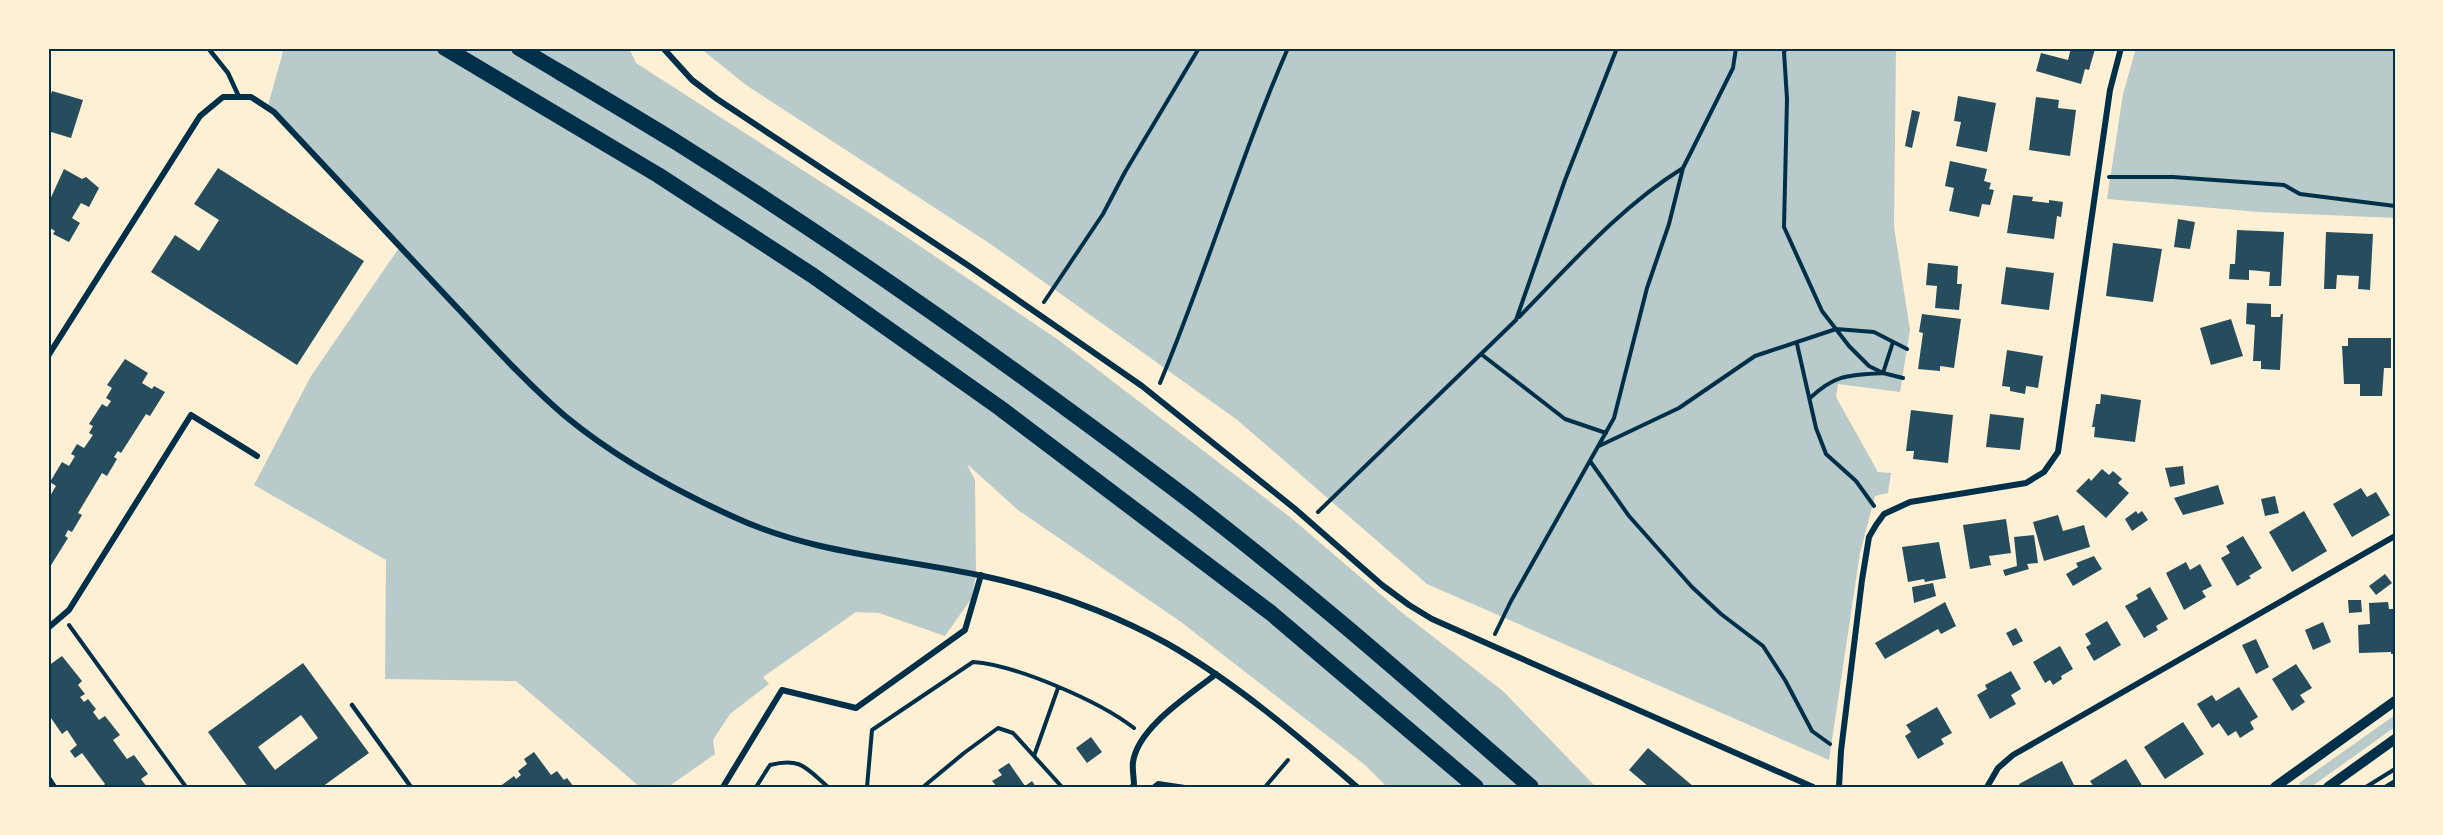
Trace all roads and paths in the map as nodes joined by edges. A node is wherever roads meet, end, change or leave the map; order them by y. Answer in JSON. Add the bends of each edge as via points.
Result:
{"nodes":[{"id":1,"x":208,"y":48,"type":"edge"},
{"id":2,"x":445,"y":48,"type":"edge"},
{"id":3,"x":519,"y":48,"type":"edge"},
{"id":4,"x":663,"y":48,"type":"edge"},
{"id":5,"x":1199,"y":48,"type":"edge"},
{"id":6,"x":1288,"y":48,"type":"edge"},
{"id":7,"x":1617,"y":48,"type":"edge"},
{"id":8,"x":1736,"y":48,"type":"edge"},
{"id":9,"x":1780,"y":48,"type":"edge"},
{"id":10,"x":2121,"y":48,"type":"edge"},
{"id":11,"x":1785,"y":50,"type":"edge"},
{"id":12,"x":239,"y":97,"type":"junction"},
{"id":13,"x":1683,"y":168,"type":"junction"},
{"id":14,"x":2097,"y":178,"type":"junction"},
{"id":15,"x":2395,"y":206,"type":"edge"},
{"id":16,"x":1037,"y":313,"type":"junction"},
{"id":17,"x":1516,"y":320,"type":"junction"},
{"id":18,"x":1836,"y":329,"type":"junction"},
{"id":19,"x":1893,"y":342,"type":"junction"},
{"id":20,"x":1797,"y":344,"type":"junction"},
{"id":21,"x":1907,"y":349,"type":"dead end"},
{"id":22,"x":1481,"y":354,"type":"junction"},
{"id":23,"x":48,"y":356,"type":"edge"},
{"id":24,"x":1883,"y":373,"type":"junction"},
{"id":25,"x":1903,"y":378,"type":"dead end"},
{"id":26,"x":1160,"y":383,"type":"dead end"},
{"id":27,"x":1810,"y":398,"type":"junction"},
{"id":28,"x":1606,"y":433,"type":"junction"},
{"id":29,"x":1599,"y":446,"type":"junction"},
{"id":30,"x":257,"y":456,"type":"dead end"},
{"id":31,"x":1590,"y":461,"type":"junction"},
{"id":32,"x":1884,"y":514,"type":"junction"},
{"id":33,"x":1309,"y":521,"type":"junction"},
{"id":34,"x":2395,"y":536,"type":"edge"},
{"id":35,"x":981,"y":575,"type":"junction"},
{"id":36,"x":63,"y":617,"type":"junction"},
{"id":37,"x":48,"y":628,"type":"edge"},
{"id":38,"x":1494,"y":634,"type":"dead end"},
{"id":39,"x":1216,"y":674,"type":"junction"},
{"id":40,"x":1058,"y":688,"type":"junction"},
{"id":41,"x":2395,"y":701,"type":"edge"},
{"id":42,"x":352,"y":705,"type":"dead end"},
{"id":43,"x":1144,"y":736,"type":"junction"},
{"id":44,"x":2395,"y":739,"type":"edge"},
{"id":45,"x":1841,"y":751,"type":"junction"},
{"id":46,"x":1034,"y":756,"type":"junction"},
{"id":47,"x":1288,"y":760,"type":"dead end"},
{"id":48,"x":2395,"y":769,"type":"edge"},
{"id":49,"x":48,"y":778,"type":"edge"},
{"id":50,"x":2395,"y":781,"type":"edge"},
{"id":51,"x":54,"y":787,"type":"edge"},
{"id":52,"x":186,"y":787,"type":"edge"},
{"id":53,"x":411,"y":787,"type":"edge"},
{"id":54,"x":723,"y":787,"type":"edge"},
{"id":55,"x":756,"y":787,"type":"edge"},
{"id":56,"x":828,"y":787,"type":"edge"},
{"id":57,"x":867,"y":787,"type":"edge"},
{"id":58,"x":922,"y":787,"type":"edge"},
{"id":59,"x":1062,"y":787,"type":"edge"},
{"id":60,"x":1132,"y":787,"type":"edge"},
{"id":61,"x":1153,"y":787,"type":"edge"},
{"id":62,"x":1185,"y":787,"type":"edge"},
{"id":63,"x":1265,"y":787,"type":"edge"},
{"id":64,"x":1357,"y":787,"type":"edge"},
{"id":65,"x":1476,"y":787,"type":"edge"},
{"id":66,"x":1531,"y":787,"type":"edge"},
{"id":67,"x":1813,"y":787,"type":"edge"},
{"id":68,"x":1839,"y":787,"type":"edge"},
{"id":69,"x":1987,"y":787,"type":"edge"},
{"id":70,"x":2275,"y":787,"type":"edge"},
{"id":71,"x":2328,"y":787,"type":"edge"},
{"id":72,"x":2366,"y":787,"type":"edge"},
{"id":73,"x":2385,"y":787,"type":"edge"}],
"edges":[{"from":1,"to":12,"type":"lane","via":[[228,73]]},
{"from":2,"to":65,"type":"highway","via":[[658,175],[812,275],[1000,408],[1271,613]]},
{"from":3,"to":66,"type":"highway","via":[[677,143],[1022,375],[1292,582]]},
{"from":4,"to":16,"type":"street","via":[[692,80],[717,99]]},
{"from":5,"to":16,"type":"path","via":[[1103,214]]},
{"from":6,"to":26,"type":"path"},
{"from":7,"to":17,"type":"path"},
{"from":8,"to":13,"type":"path","via":[[1733,68]]},
{"from":9,"to":11,"type":"path"},
{"from":10,"to":14,"type":"street","via":[[2110,90]]},
{"from":11,"to":18,"type":"path","via":[[1784,227],[1822,311]]},
{"from":12,"to":23,"type":"street","via":[[223,98],[201,116]]},
{"from":12,"to":35,"type":"street","via":[[251,97],[274,111],[516,370],[566,416],[622,458],[739,520],[798,540],[853,554]]},
{"from":13,"to":17,"type":"path","via":[[1610,225]]},
{"from":13,"to":28,"type":"path","via":[[1614,418]]},
{"from":14,"to":15,"type":"path","via":[[2173,177],[2284,185],[2300,194]]},
{"from":14,"to":32,"type":"street","via":[[2054,459],[2044,472],[2026,483],[1910,502]]},
{"from":16,"to":33,"type":"street","via":[[1142,386]]},
{"from":17,"to":22,"type":"path"},
{"from":18,"to":19,"type":"path","via":[[1874,332]]},
{"from":18,"to":20,"type":"path"},
{"from":18,"to":24,"type":"path","via":[[1869,366]]},
{"from":19,"to":21,"type":"path"},
{"from":19,"to":24,"type":"path"},
{"from":20,"to":27,"type":"path"},
{"from":20,"to":29,"type":"path","via":[[1755,357],[1679,408]]},
{"from":22,"to":28,"type":"path","via":[[1565,419]]},
{"from":22,"to":33,"type":"path"},
{"from":24,"to":25,"type":"path"},
{"from":24,"to":27,"type":"path","via":[[1827,382]]},
{"from":27,"to":32,"type":"path","via":[[1826,454]]},
{"from":28,"to":29,"type":"path"},
{"from":29,"to":31,"type":"path"},
{"from":30,"to":36,"type":"street","via":[[191,415]]},
{"from":31,"to":38,"type":"path"},
{"from":31,"to":45,"type":"path","via":[[1629,516],[1692,587],[1763,646],[1812,731]]},
{"from":32,"to":45,"type":"street","via":[[1869,537]]},
{"from":33,"to":67,"type":"street","via":[[1382,585],[1432,619]]},
{"from":34,"to":69,"type":"street","via":[[2013,755],[1998,768]]},
{"from":35,"to":39,"type":"street","via":[[1062,597],[1118,619]]},
{"from":35,"to":54,"type":"street","via":[[965,630],[856,708],[782,690]]},
{"from":36,"to":37,"type":"street"},
{"from":36,"to":52,"type":"path"},
{"from":39,"to":43,"type":"street"},
{"from":39,"to":64,"type":"street"},
{"from":40,"to":43,"type":"path","via":[[1095,702]]},
{"from":40,"to":46,"type":"path"},
{"from":40,"to":57,"type":"path","via":[[1009,669],[972,662],[872,730]]},
{"from":41,"to":70,"type":"street"},
{"from":42,"to":53,"type":"lane"},
{"from":43,"to":60,"type":"street","via":[[1133,761]]},
{"from":44,"to":71,"type":"street"},
{"from":45,"to":68,"type":"street"},
{"from":46,"to":58,"type":"path","via":[[1013,733],[999,728]]},
{"from":46,"to":59,"type":"path"},
{"from":47,"to":63,"type":"path"},
{"from":48,"to":72,"type":"path"},
{"from":49,"to":51,"type":"street"},
{"from":50,"to":73,"type":"path"},
{"from":55,"to":56,"type":"path","via":[[770,765],[788,760],[804,766]]},
{"from":61,"to":62,"type":"path","via":[[1158,783]]}]}
